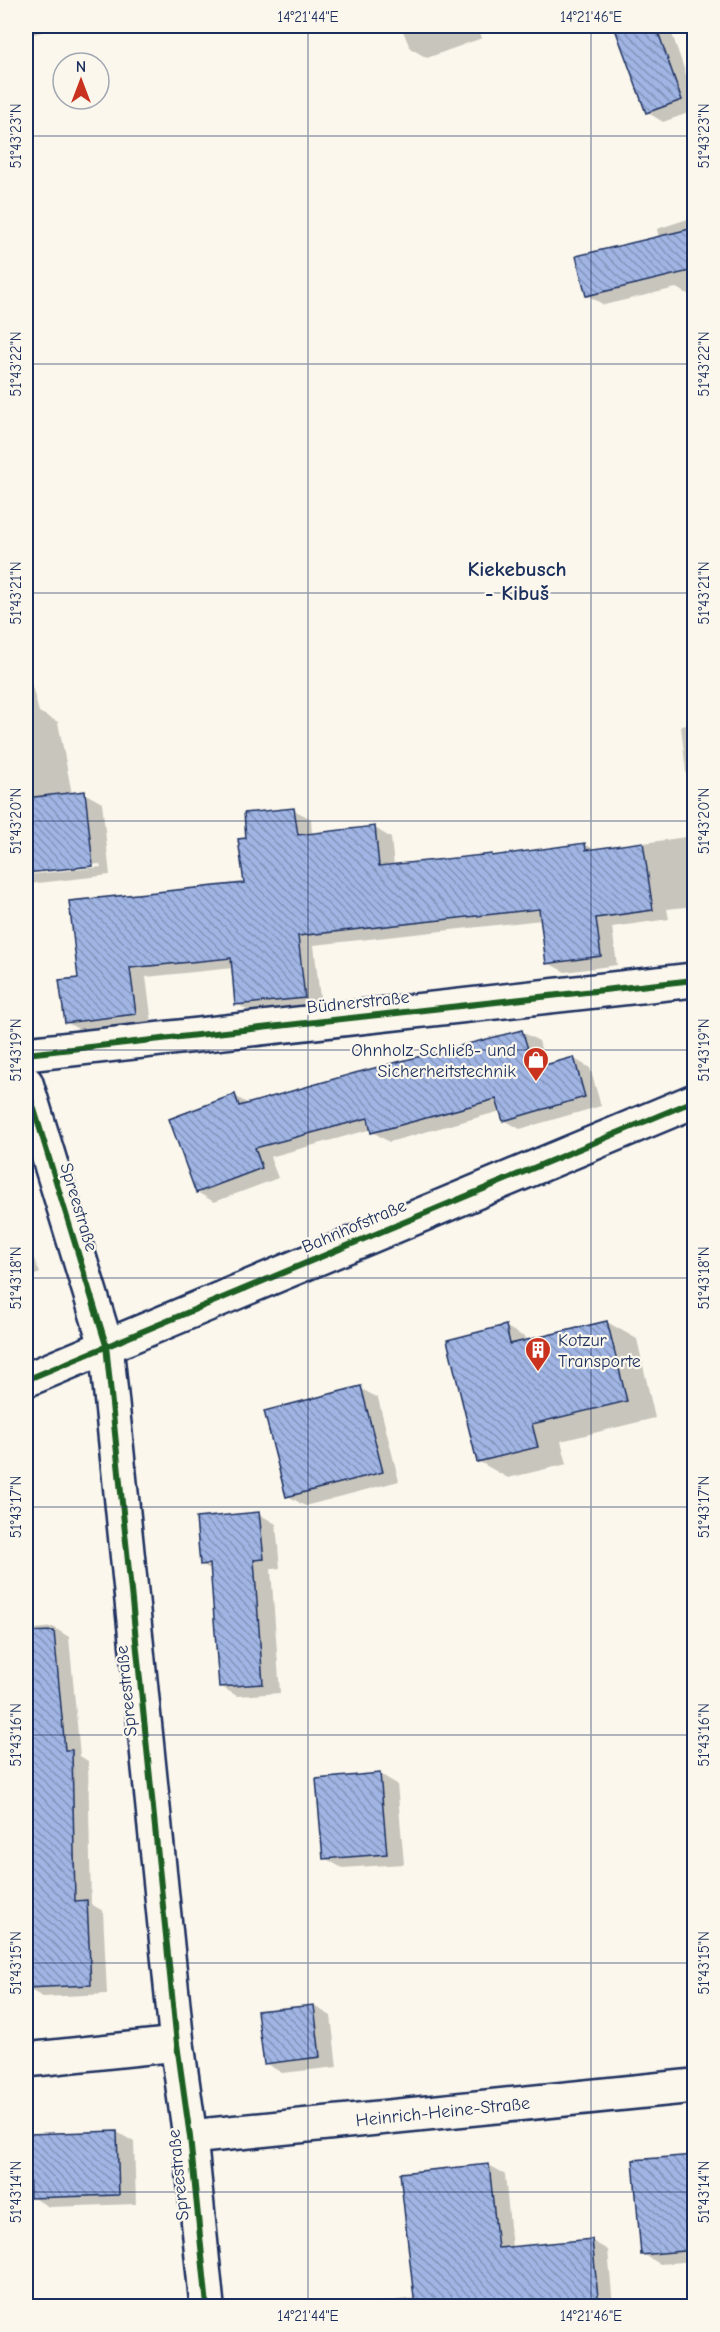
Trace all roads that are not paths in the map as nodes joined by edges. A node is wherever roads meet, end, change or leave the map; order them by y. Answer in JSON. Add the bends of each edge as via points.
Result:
{"nodes":[{"id":1,"x":694,"y":980,"type":"edge"},
{"id":2,"x":26,"y":1054,"type":"edge"},
{"id":3,"x":26,"y":1083,"type":"edge"},
{"id":4,"x":694,"y":1101,"type":"edge"},
{"id":5,"x":106,"y":1345,"type":"junction"},
{"id":6,"x":26,"y":1380,"type":"edge"},
{"id":7,"x":177,"y":2044,"type":"junction"},
{"id":8,"x":26,"y":2060,"type":"edge"},
{"id":9,"x":694,"y":2086,"type":"edge"},
{"id":10,"x":190,"y":2137,"type":"junction"},
{"id":11,"x":207,"y":2307,"type":"edge"}],
"edges":[{"from":1,"to":2,"type":"street","name":"Büdnerstraße"},
{"from":3,"to":5,"type":"street","name":"Spreestraße"},
{"from":4,"to":5,"type":"street","name":"Bahnhofstraße"},
{"from":5,"to":6,"type":"street","name":"Bahnhofstraße"},
{"from":5,"to":7,"type":"street","name":"Spreestraße"},
{"from":7,"to":8,"type":"street"},
{"from":7,"to":10,"type":"street","name":"Spreestraße"},
{"from":9,"to":10,"type":"street","name":"Heinrich-Heine-Straße"},
{"from":10,"to":11,"type":"street","name":"Spreestraße"}]}
